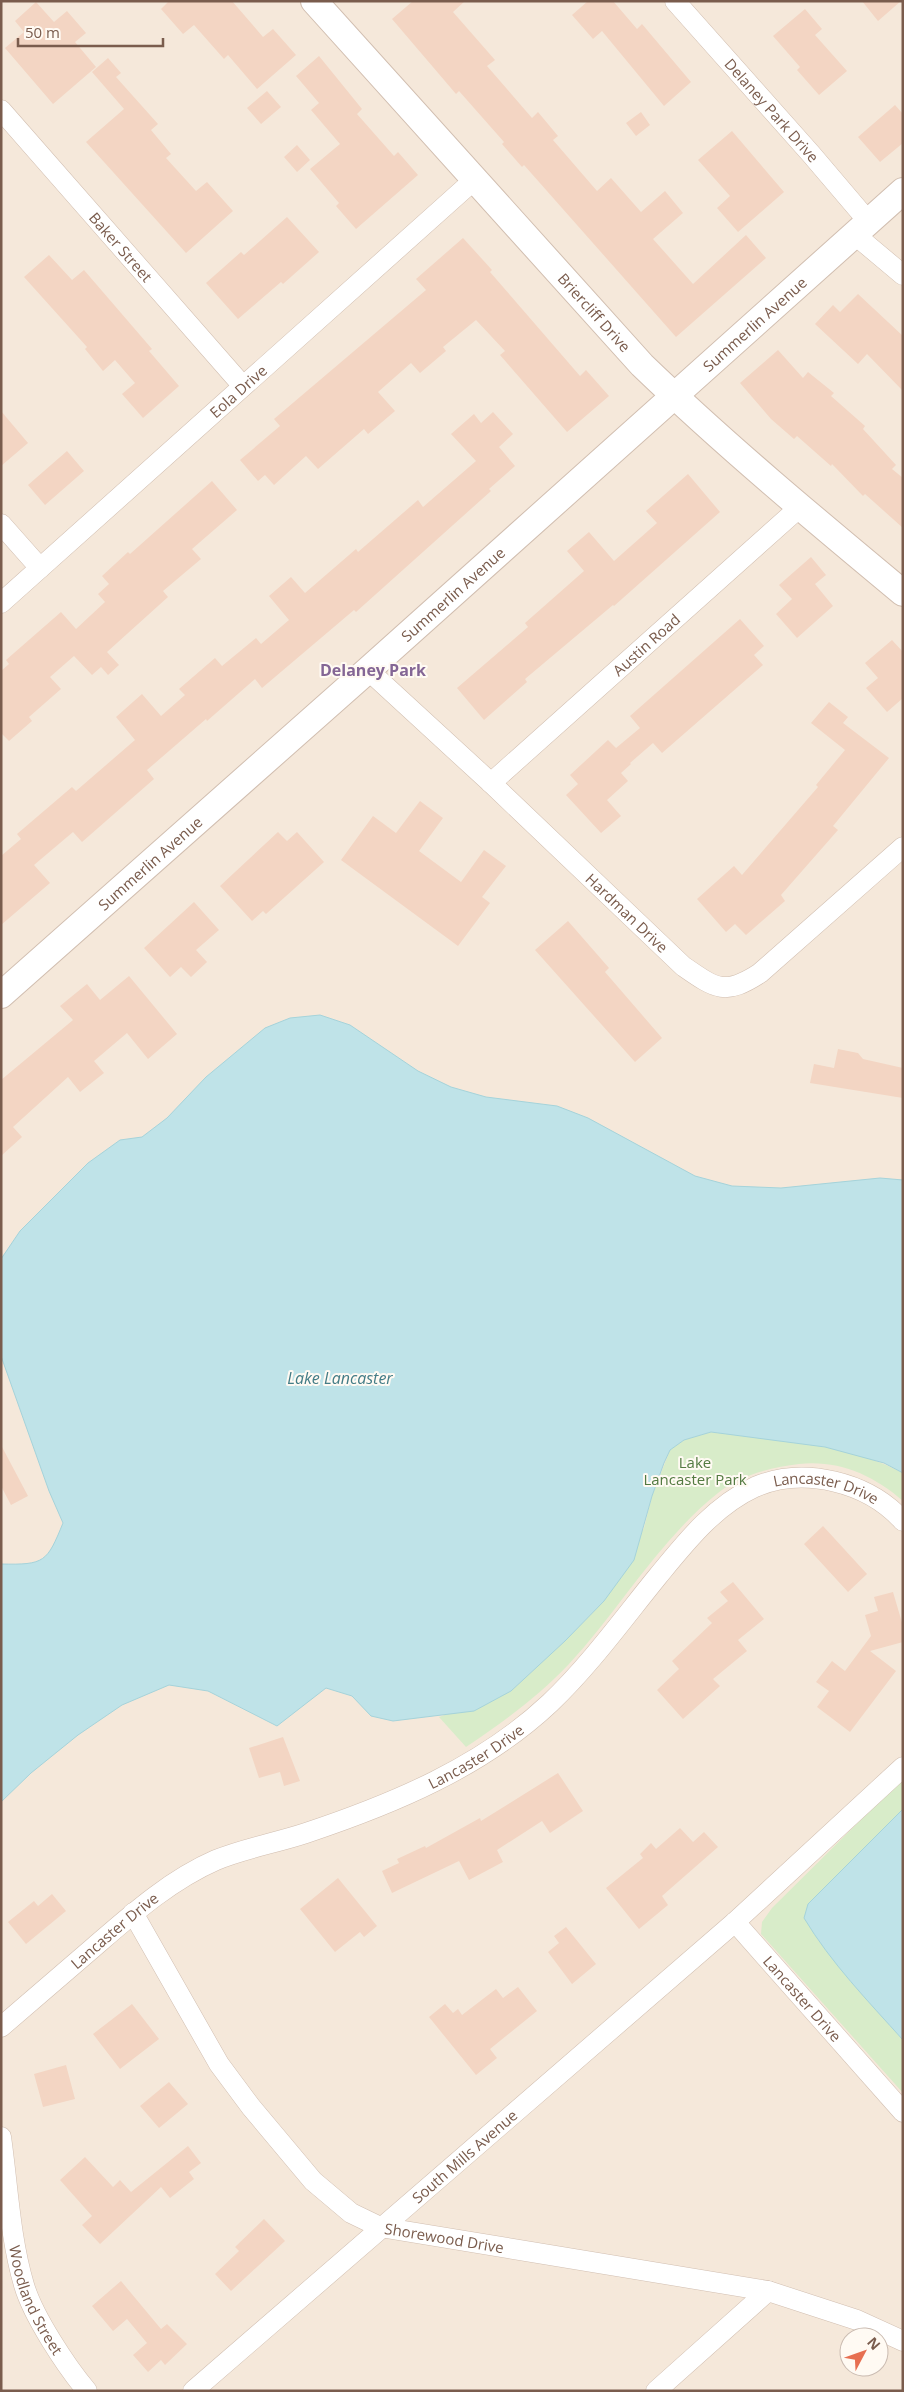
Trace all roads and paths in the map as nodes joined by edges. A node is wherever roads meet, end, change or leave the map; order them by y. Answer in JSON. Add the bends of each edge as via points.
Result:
{"nodes":[{"id":1,"x":314,"y":1,"type":"edge"},
{"id":2,"x":675,"y":1,"type":"edge"},
{"id":3,"x":1,"y":110,"type":"edge"},
{"id":4,"x":474,"y":180,"type":"junction"},
{"id":5,"x":903,"y":191,"type":"edge"},
{"id":6,"x":861,"y":228,"type":"junction"},
{"id":7,"x":903,"y":276,"type":"edge"},
{"id":8,"x":242,"y":385,"type":"junction"},
{"id":9,"x":673,"y":396,"type":"junction"},
{"id":10,"x":800,"y":507,"type":"junction"},
{"id":11,"x":1,"y":524,"type":"edge"},
{"id":12,"x":40,"y":568,"type":"junction"},
{"id":13,"x":903,"y":593,"type":"edge"},
{"id":14,"x":1,"y":603,"type":"edge"},
{"id":15,"x":368,"y":670,"type":"junction"},
{"id":16,"x":491,"y":783,"type":"junction"},
{"id":17,"x":903,"y":847,"type":"edge"},
{"id":18,"x":1,"y":995,"type":"edge"},
{"id":19,"x":903,"y":1521,"type":"edge"},
{"id":20,"x":903,"y":1767,"type":"edge"},
{"id":21,"x":133,"y":1913,"type":"junction"},
{"id":22,"x":735,"y":1922,"type":"junction"},
{"id":23,"x":1,"y":2027,"type":"edge"},
{"id":24,"x":903,"y":2112,"type":"edge"},
{"id":25,"x":1,"y":2138,"type":"edge"},
{"id":26,"x":380,"y":2227,"type":"junction"},
{"id":27,"x":768,"y":2291,"type":"junction"},
{"id":28,"x":903,"y":2341,"type":"edge"},
{"id":29,"x":86,"y":2391,"type":"edge"},
{"id":30,"x":193,"y":2391,"type":"edge"},
{"id":31,"x":656,"y":2391,"type":"edge"}],
"edges":[{"from":1,"to":4,"type":"street","name":"Briercliff Drive"},
{"from":2,"to":6,"type":"street","name":"Delaney Park Drive","via":[[811,154]]},
{"from":3,"to":8,"type":"street","name":"Baker Street"},
{"from":4,"to":8,"type":"street","name":"Eola Drive"},
{"from":4,"to":9,"type":"street","name":"Briercliff Drive"},
{"from":5,"to":6,"type":"street","name":"Summerlin Avenue"},
{"from":6,"to":7,"type":"street","name":"Delaney Park Drive"},
{"from":6,"to":9,"type":"street","name":"Summerlin Avenue"},
{"from":8,"to":12,"type":"street","name":"Eola Drive"},
{"from":9,"to":10,"type":"street","name":"Briercliff Drive"},
{"from":9,"to":15,"type":"street","name":"Summerlin Avenue"},
{"from":10,"to":13,"type":"street","name":"Briercliff Drive"},
{"from":10,"to":16,"type":"street","name":"Austin Road"},
{"from":11,"to":12,"type":"street"},
{"from":12,"to":14,"type":"street","name":"Eola Drive"},
{"from":15,"to":16,"type":"street","name":"Hardman Drive"},
{"from":15,"to":18,"type":"street","name":"Summerlin Avenue"},
{"from":16,"to":17,"type":"street","name":"Hardman Drive","via":[[683,966],[704,981],[726,989],[742,985],[760,974]]},
{"from":19,"to":21,"type":"street","name":"Lancaster Drive","via":[[890,1507],[865,1491],[828,1480],[791,1478],[756,1487],[725,1505],[693,1533],[583,1668],[549,1704],[511,1734],[459,1769],[414,1791],[304,1834],[215,1860]]},
{"from":20,"to":22,"type":"street"},
{"from":21,"to":23,"type":"street","name":"Lancaster Drive"},
{"from":21,"to":26,"type":"street","name":"Shorewood Drive","via":[[219,2064],[251,2107],[313,2181],[351,2213]]},
{"from":22,"to":24,"type":"street","name":"Lancaster Drive"},
{"from":22,"to":26,"type":"street","name":"South Mills Avenue"},
{"from":25,"to":29,"type":"street","name":"Woodland Street","via":[[15,2245],[24,2286],[41,2321]]},
{"from":26,"to":27,"type":"street","name":"Shorewood Drive"},
{"from":26,"to":30,"type":"street","name":"South Mills Avenue"},
{"from":27,"to":28,"type":"street","name":"Shorewood Drive","via":[[857,2320]]},
{"from":27,"to":31,"type":"street"}]}
